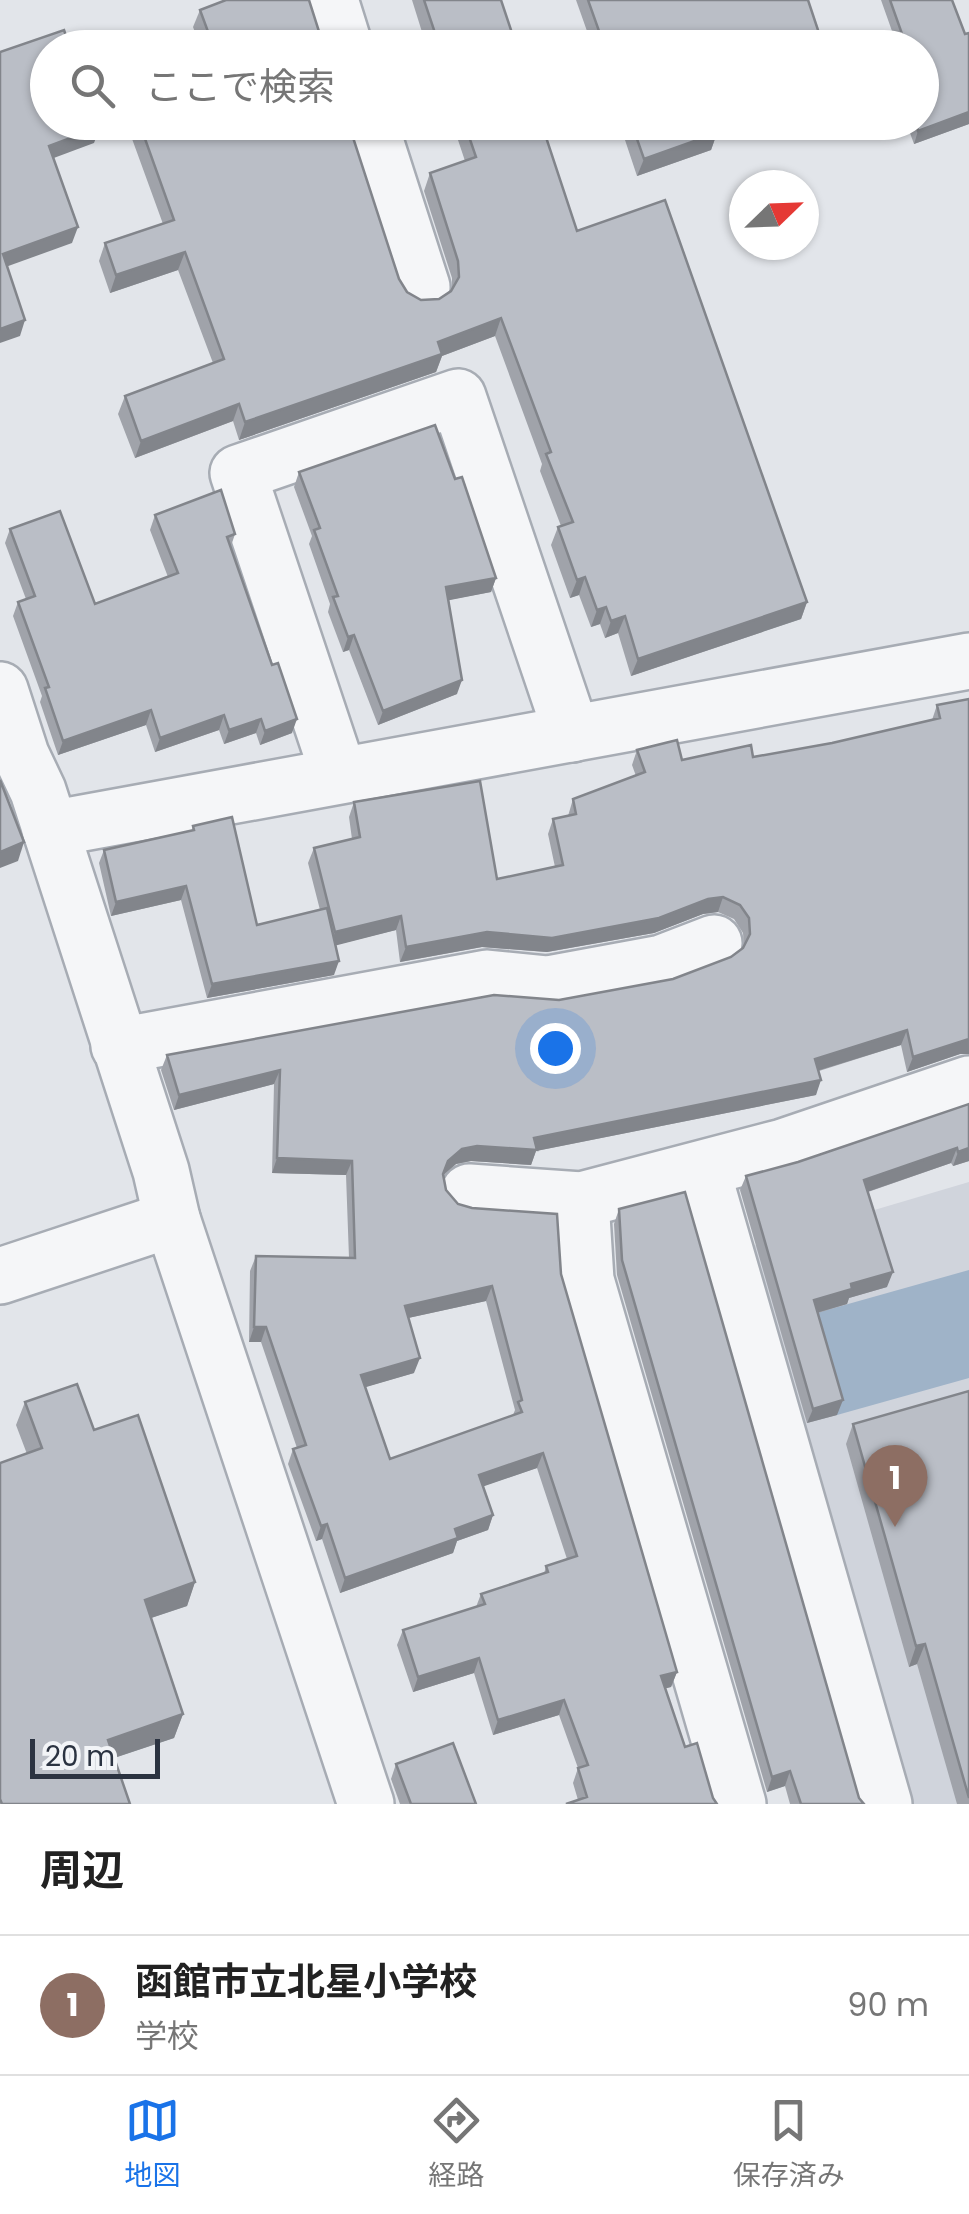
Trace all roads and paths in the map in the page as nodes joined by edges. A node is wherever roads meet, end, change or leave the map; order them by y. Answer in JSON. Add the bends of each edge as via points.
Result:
{"nodes":[{"id":1,"x":330,"y":0,"type":"edge"},
{"id":2,"x":339,"y":30,"type":"edge"},
{"id":3,"x":375,"y":140,"type":"edge"},
{"id":4,"x":422,"y":287,"type":"dead end"},
{"id":5,"x":969,"y":661,"type":"edge"},
{"id":6,"x":0,"y":690,"type":"edge"},
{"id":7,"x":572,"y":734,"type":"junction"},
{"id":8,"x":339,"y":774,"type":"junction"},
{"id":9,"x":50,"y":828,"type":"junction"},
{"id":10,"x":714,"y":942,"type":"dead end"},
{"id":11,"x":120,"y":1046,"type":"junction"},
{"id":12,"x":969,"y":1084,"type":"edge"},
{"id":13,"x":702,"y":1170,"type":"junction"},
{"id":14,"x":469,"y":1192,"type":"dead end"},
{"id":15,"x":581,"y":1200,"type":"junction"},
{"id":16,"x":172,"y":1219,"type":"junction"},
{"id":17,"x":0,"y":1276,"type":"edge"},
{"id":18,"x":366,"y":1804,"type":"edge"},
{"id":19,"x":738,"y":1804,"type":"edge"},
{"id":20,"x":884,"y":1804,"type":"edge"}],
"edges":[{"from":1,"to":2,"type":"street"},
{"from":3,"to":4,"type":"street"},
{"from":5,"to":7,"type":"street"},
{"from":6,"to":9,"type":"street"},
{"from":7,"to":8,"type":"street"},
{"from":7,"to":8,"type":"street","via":[[458,397],[238,473]]},
{"from":8,"to":9,"type":"street"},
{"from":9,"to":11,"type":"street"},
{"from":10,"to":11,"type":"street","via":[[662,963],[548,984],[487,978]]},
{"from":11,"to":16,"type":"street"},
{"from":12,"to":13,"type":"street"},
{"from":13,"to":15,"type":"street"},
{"from":13,"to":20,"type":"street"},
{"from":14,"to":15,"type":"street"},
{"from":15,"to":19,"type":"street","via":[[586,1280]]},
{"from":16,"to":17,"type":"street"},
{"from":16,"to":18,"type":"street"}]}
